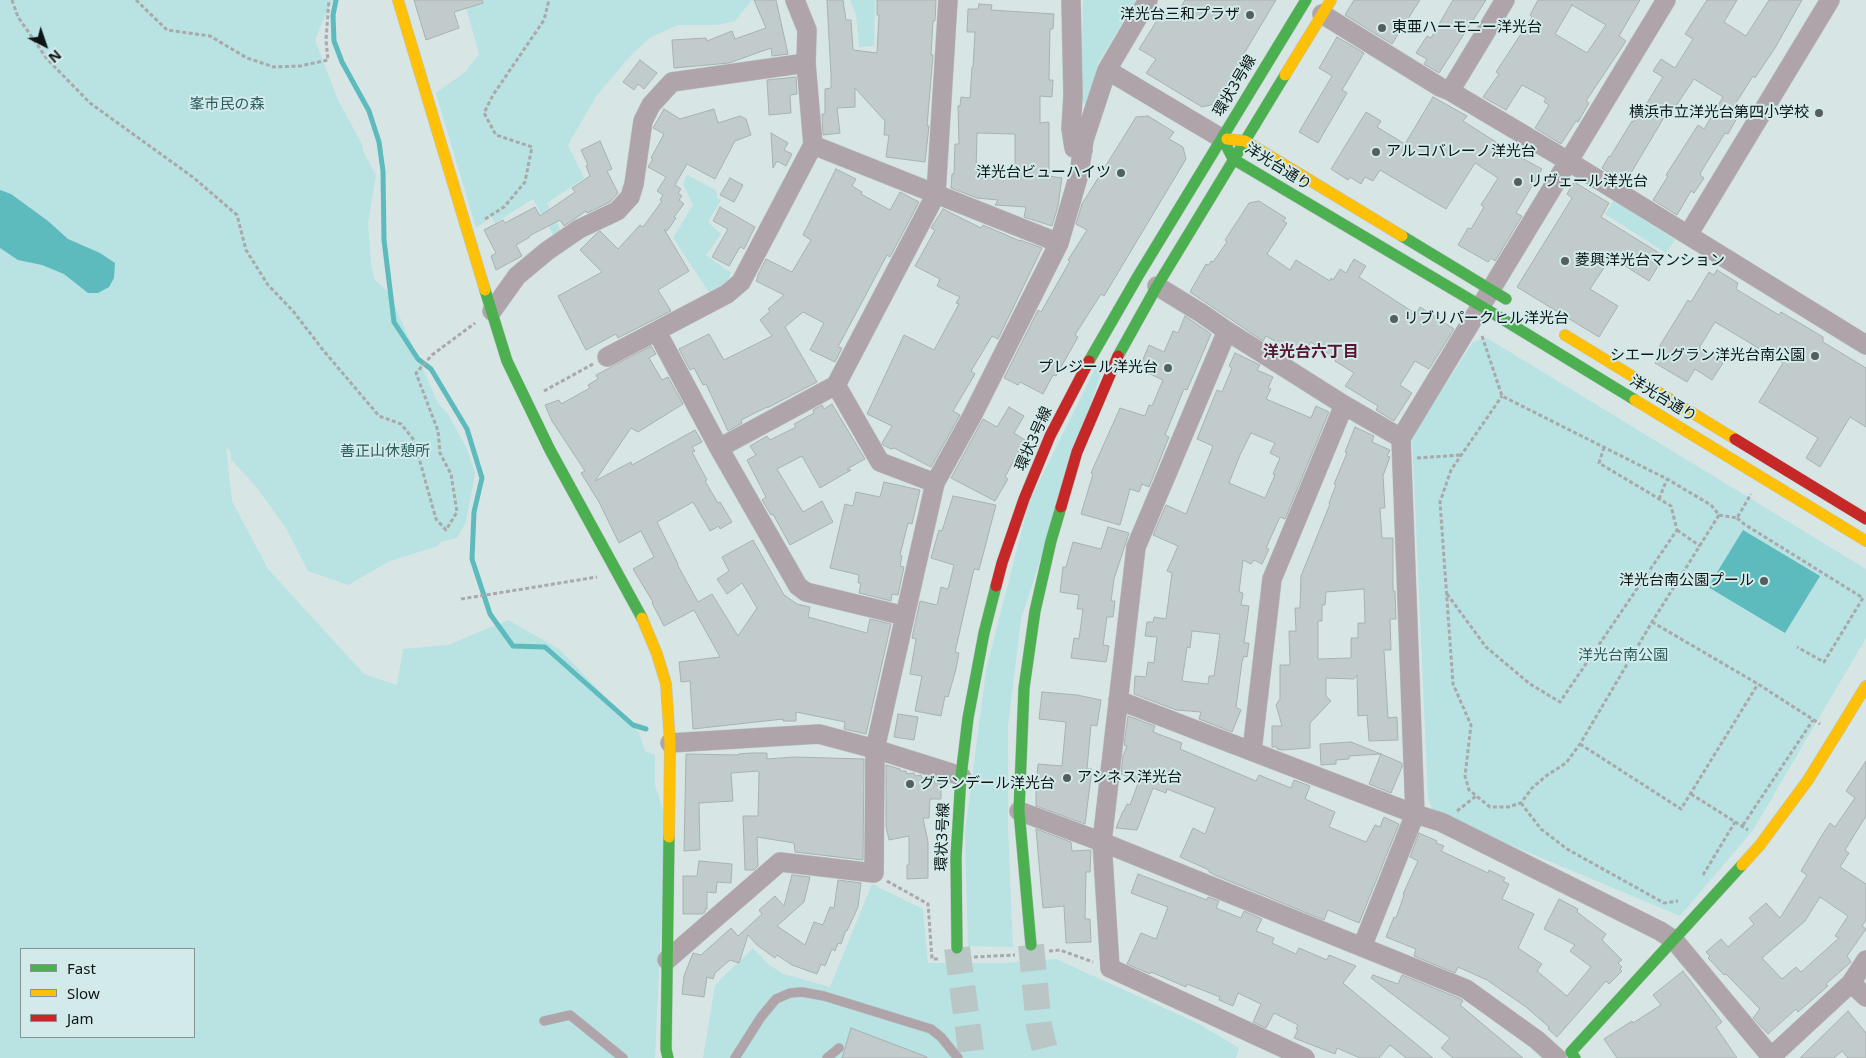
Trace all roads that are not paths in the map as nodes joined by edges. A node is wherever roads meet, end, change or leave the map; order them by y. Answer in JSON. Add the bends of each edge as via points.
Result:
{"nodes":[{"id":1,"x":398,"y":0,"type":"edge"},
{"id":2,"x":795,"y":0,"type":"edge"},
{"id":3,"x":948,"y":0,"type":"edge"},
{"id":4,"x":1071,"y":0,"type":"edge"},
{"id":5,"x":1148,"y":0,"type":"edge"},
{"id":6,"x":1504,"y":0,"type":"edge"},
{"id":7,"x":1666,"y":0,"type":"edge"},
{"id":8,"x":1830,"y":0,"type":"edge"},
{"id":9,"x":1302,"y":1,"type":"edge"},
{"id":10,"x":1326,"y":7,"type":"edge"},
{"id":11,"x":806,"y":63,"type":"junction"},
{"id":12,"x":1107,"y":70,"type":"junction"},
{"id":13,"x":1450,"y":91,"type":"junction"},
{"id":14,"x":1221,"y":138,"type":"junction"},
{"id":15,"x":1245,"y":141,"type":"junction"},
{"id":16,"x":813,"y":145,"type":"junction"},
{"id":17,"x":1083,"y":150,"type":"junction"},
{"id":18,"x":1234,"y":159,"type":"junction"},
{"id":19,"x":1568,"y":161,"type":"junction"},
{"id":20,"x":936,"y":194,"type":"junction"},
{"id":21,"x":1688,"y":235,"type":"junction"},
{"id":22,"x":1059,"y":243,"type":"junction"},
{"id":23,"x":1157,"y":286,"type":"junction"},
{"id":24,"x":1486,"y":298,"type":"junction"},
{"id":25,"x":1516,"y":306,"type":"dead end"},
{"id":26,"x":492,"y":311,"type":"junction"},
{"id":27,"x":1227,"y":331,"type":"junction"},
{"id":28,"x":657,"y":332,"type":"junction"},
{"id":29,"x":1559,"y":332,"type":"dead end"},
{"id":30,"x":1866,"y":345,"type":"edge"},
{"id":31,"x":607,"y":357,"type":"road end"},
{"id":32,"x":836,"y":385,"type":"junction"},
{"id":33,"x":1344,"y":405,"type":"junction"},
{"id":34,"x":1401,"y":438,"type":"junction"},
{"id":35,"x":719,"y":448,"type":"junction"},
{"id":36,"x":935,"y":482,"type":"junction"},
{"id":37,"x":1866,"y":519,"type":"edge"},
{"id":38,"x":1866,"y":541,"type":"edge"},
{"id":39,"x":905,"y":616,"type":"junction"},
{"id":40,"x":1866,"y":686,"type":"edge"},
{"id":41,"x":1118,"y":700,"type":"junction"},
{"id":42,"x":1860,"y":709,"type":"edge"},
{"id":43,"x":670,"y":742,"type":"junction"},
{"id":44,"x":875,"y":749,"type":"junction"},
{"id":45,"x":1252,"y":751,"type":"junction"},
{"id":46,"x":961,"y":776,"type":"junction"},
{"id":47,"x":1019,"y":811,"type":"junction"},
{"id":48,"x":1415,"y":814,"type":"junction"},
{"id":49,"x":1102,"y":842,"type":"junction"},
{"id":50,"x":1674,"y":940,"type":"junction"},
{"id":51,"x":1030,"y":945,"type":"tunnel mouth"},
{"id":52,"x":1362,"y":946,"type":"junction"},
{"id":53,"x":957,"y":948,"type":"tunnel mouth"},
{"id":54,"x":667,"y":960,"type":"junction"},
{"id":55,"x":1866,"y":960,"type":"edge"},
{"id":56,"x":1851,"y":983,"type":"junction"},
{"id":57,"x":1866,"y":997,"type":"edge"},
{"id":58,"x":544,"y":1021,"type":"dead end"},
{"id":59,"x":839,"y":1048,"type":"dead end"},
{"id":60,"x":1568,"y":1057,"type":"edge"},
{"id":61,"x":623,"y":1058,"type":"edge"},
{"id":62,"x":668,"y":1058,"type":"edge"},
{"id":63,"x":735,"y":1058,"type":"edge"},
{"id":64,"x":827,"y":1058,"type":"edge"},
{"id":65,"x":958,"y":1058,"type":"edge"},
{"id":66,"x":1305,"y":1058,"type":"edge"},
{"id":67,"x":1772,"y":1058,"type":"edge"}],
"edges":[{"from":1,"to":26,"type":"street"},
{"from":2,"to":11,"type":"street","via":[[807,30]]},
{"from":3,"to":20,"type":"street"},
{"from":4,"to":17,"type":"street","via":[[1071,129],[1074,148]]},
{"from":5,"to":12,"type":"street"},
{"from":6,"to":13,"type":"street"},
{"from":7,"to":19,"type":"street"},
{"from":8,"to":21,"type":"street"},
{"from":9,"to":14,"type":"street","name":"環状3号線"},
{"from":10,"to":13,"type":"street"},
{"from":10,"to":15,"type":"street"},
{"from":11,"to":16,"type":"street"},
{"from":11,"to":26,"type":"street","via":[[672,82],[651,105],[643,121],[630,197],[617,211],[579,229],[516,276]]},
{"from":12,"to":14,"type":"street"},
{"from":12,"to":17,"type":"street"},
{"from":13,"to":19,"type":"street"},
{"from":14,"to":15,"type":"street","name":"洋光台通り"},
{"from":14,"to":18,"type":"street","name":"洋光台通り"},
{"from":14,"to":46,"type":"street","name":"環状3号線","via":[[1077,382],[1024,499],[1002,563],[984,633]]},
{"from":15,"to":18,"type":"street"},
{"from":15,"to":24,"type":"street","name":"洋光台通り"},
{"from":16,"to":20,"type":"street"},
{"from":16,"to":28,"type":"street","via":[[741,282],[727,294]]},
{"from":17,"to":22,"type":"street"},
{"from":18,"to":23,"type":"street"},
{"from":18,"to":24,"type":"street","name":"洋光台通り"},
{"from":19,"to":21,"type":"street"},
{"from":19,"to":24,"type":"street"},
{"from":20,"to":22,"type":"street"},
{"from":20,"to":32,"type":"street"},
{"from":21,"to":30,"type":"street"},
{"from":22,"to":36,"type":"street"},
{"from":23,"to":27,"type":"street"},
{"from":23,"to":47,"type":"street","via":[[1113,366],[1077,452],[1051,541],[1035,611],[1024,688]]},
{"from":24,"to":25,"type":"street","name":"洋光台通り"},
{"from":24,"to":34,"type":"street"},
{"from":24,"to":38,"type":"street","name":"洋光台通り"},
{"from":26,"to":43,"type":"street","via":[[507,361],[534,397],[550,450],[643,620],[666,684]]},
{"from":27,"to":33,"type":"street"},
{"from":27,"to":41,"type":"street","via":[[1136,547]]},
{"from":28,"to":31,"type":"street"},
{"from":28,"to":35,"type":"street"},
{"from":29,"to":37,"type":"street","name":"洋光台通り"},
{"from":32,"to":35,"type":"street"},
{"from":32,"to":36,"type":"street","via":[[880,462]]},
{"from":33,"to":34,"type":"street"},
{"from":33,"to":45,"type":"street","via":[[1272,579]]},
{"from":34,"to":48,"type":"street"},
{"from":35,"to":39,"type":"street","via":[[798,586],[806,592]]},
{"from":36,"to":39,"type":"street"},
{"from":39,"to":44,"type":"street"},
{"from":40,"to":42,"type":"street"},
{"from":41,"to":45,"type":"street"},
{"from":41,"to":49,"type":"street"},
{"from":42,"to":50,"type":"street","via":[[1760,845]]},
{"from":43,"to":44,"type":"street","via":[[819,734]]},
{"from":43,"to":54,"type":"street"},
{"from":44,"to":46,"type":"street"},
{"from":44,"to":54,"type":"street","via":[[874,874],[780,862]]},
{"from":45,"to":48,"type":"street"},
{"from":46,"to":53,"type":"street","name":"環状3号線","via":[[956,857]]},
{"from":47,"to":49,"type":"street"},
{"from":47,"to":51,"type":"street"},
{"from":48,"to":50,"type":"street","via":[[1441,822]]},
{"from":48,"to":52,"type":"street"},
{"from":49,"to":52,"type":"street"},
{"from":49,"to":66,"type":"street","via":[[1110,968]]},
{"from":50,"to":60,"type":"street"},
{"from":50,"to":67,"type":"street"},
{"from":52,"to":60,"type":"street","via":[[1466,989],[1537,1040]]},
{"from":54,"to":62,"type":"street"},
{"from":55,"to":56,"type":"street"},
{"from":56,"to":57,"type":"street"},
{"from":56,"to":67,"type":"street"},
{"from":58,"to":61,"type":"lane","via":[[570,1015]]},
{"from":59,"to":64,"type":"lane"},
{"from":63,"to":65,"type":"lane","via":[[776,999],[802,992],[931,1028]]}]}
